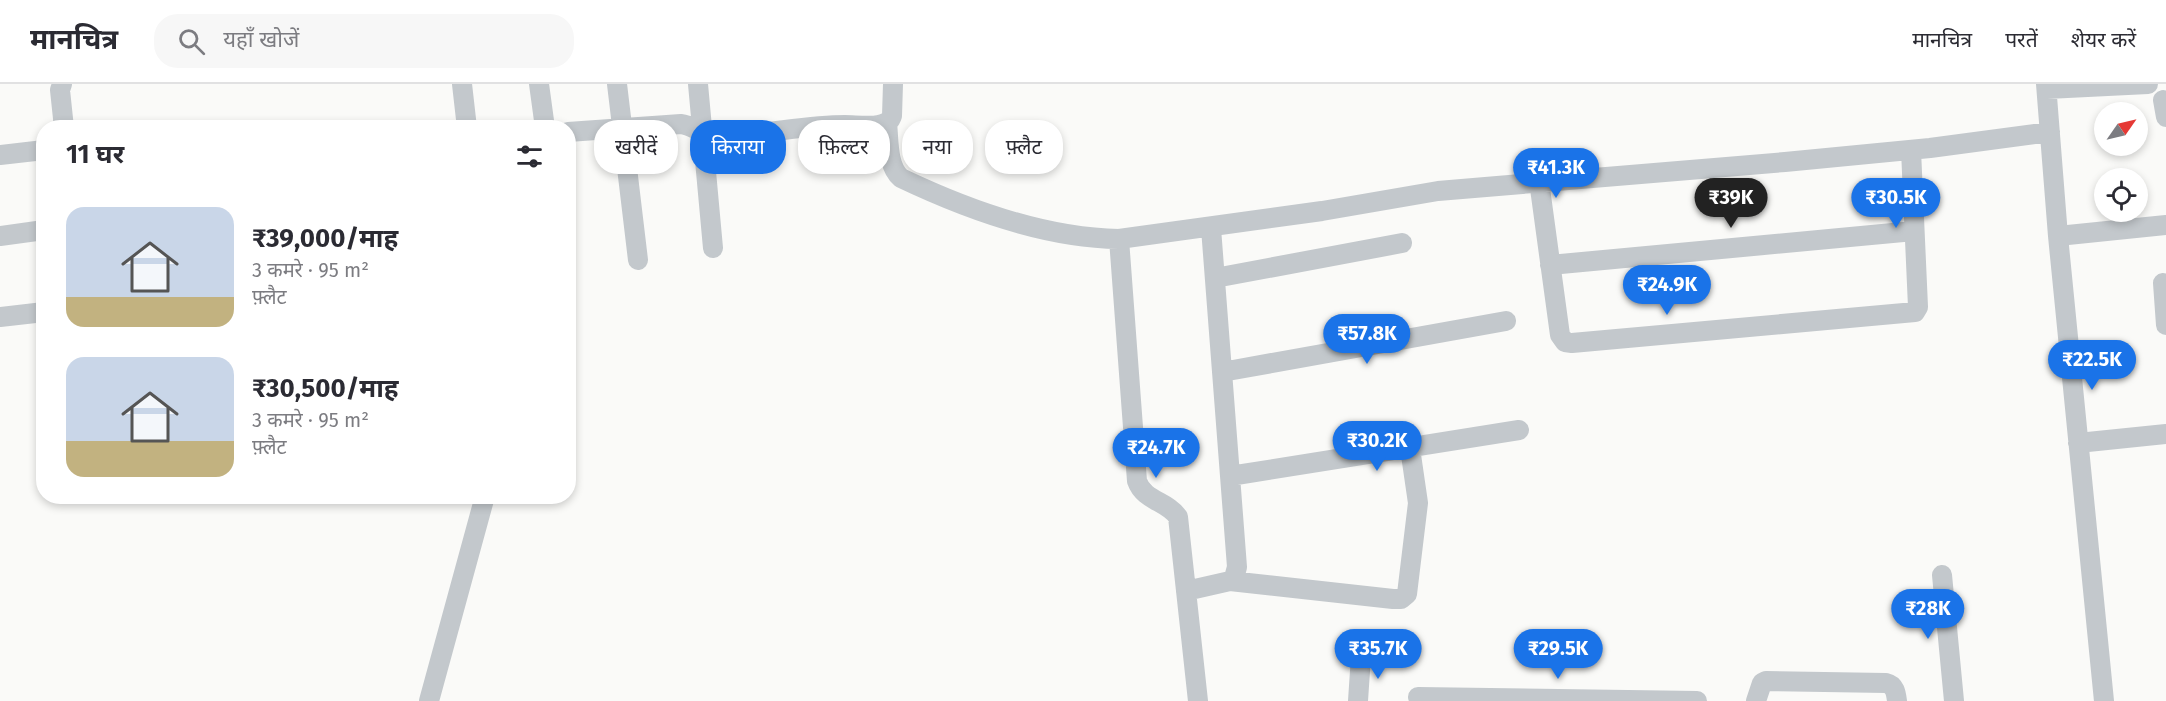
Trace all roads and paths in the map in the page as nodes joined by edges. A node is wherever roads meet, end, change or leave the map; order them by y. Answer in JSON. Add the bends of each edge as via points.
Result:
{"nodes":[{"id":1,"x":62,"y":84,"type":"edge"},
{"id":2,"x":462,"y":84,"type":"edge"},
{"id":3,"x":539,"y":84,"type":"edge"},
{"id":4,"x":617,"y":84,"type":"edge"},
{"id":5,"x":698,"y":84,"type":"edge"},
{"id":6,"x":893,"y":84,"type":"edge"},
{"id":7,"x":2148,"y":84,"type":"edge"},
{"id":8,"x":2047,"y":86,"type":"edge"},
{"id":9,"x":63,"y":120,"type":"edge"},
{"id":10,"x":466,"y":120,"type":"edge"},
{"id":11,"x":544,"y":120,"type":"edge"},
{"id":12,"x":621,"y":120,"type":"edge"},
{"id":13,"x":702,"y":120,"type":"edge"},
{"id":14,"x":889,"y":120,"type":"edge"},
{"id":15,"x":594,"y":130,"type":"edge"},
{"id":16,"x":576,"y":131,"type":"edge"},
{"id":17,"x":2050,"y":132,"type":"junction"},
{"id":18,"x":890,"y":148,"type":"edge"},
{"id":19,"x":1911,"y":150,"type":"junction"},
{"id":20,"x":36,"y":151,"type":"edge"},
{"id":21,"x":0,"y":155,"type":"edge"},
{"id":22,"x":628,"y":174,"type":"edge"},
{"id":23,"x":707,"y":174,"type":"edge"},
{"id":24,"x":1539,"y":181,"type":"junction"},
{"id":25,"x":2166,"y":225,"type":"edge"},
{"id":26,"x":1211,"y":228,"type":"junction"},
{"id":27,"x":36,"y":231,"type":"edge"},
{"id":28,"x":1914,"y":231,"type":"junction"},
{"id":29,"x":0,"y":236,"type":"edge"},
{"id":30,"x":2058,"y":236,"type":"junction"},
{"id":31,"x":1119,"y":240,"type":"junction"},
{"id":32,"x":1402,"y":243,"type":"dead end"},
{"id":33,"x":713,"y":248,"type":"dead end"},
{"id":34,"x":638,"y":260,"type":"dead end"},
{"id":35,"x":1550,"y":265,"type":"junction"},
{"id":36,"x":1215,"y":278,"type":"junction"},
{"id":37,"x":2163,"y":283,"type":"dead end"},
{"id":38,"x":36,"y":313,"type":"edge"},
{"id":39,"x":0,"y":317,"type":"edge"},
{"id":40,"x":1506,"y":321,"type":"dead end"},
{"id":41,"x":2166,"y":325,"type":"edge"},
{"id":42,"x":1222,"y":372,"type":"junction"},
{"id":43,"x":1519,"y":430,"type":"dead end"},
{"id":44,"x":2166,"y":434,"type":"edge"},
{"id":45,"x":2078,"y":443,"type":"junction"},
{"id":46,"x":1410,"y":448,"type":"junction"},
{"id":47,"x":1230,"y":476,"type":"junction"},
{"id":48,"x":483,"y":504,"type":"edge"},
{"id":49,"x":1942,"y":575,"type":"dead end"},
{"id":50,"x":1230,"y":581,"type":"junction"},
{"id":51,"x":1186,"y":591,"type":"junction"},
{"id":52,"x":1361,"y":656,"type":"dead end"},
{"id":53,"x":1418,"y":697,"type":"dead end"},
{"id":54,"x":429,"y":701,"type":"edge"},
{"id":55,"x":1198,"y":701,"type":"edge"},
{"id":56,"x":1358,"y":701,"type":"edge"},
{"id":57,"x":1697,"y":701,"type":"edge"},
{"id":58,"x":1756,"y":701,"type":"edge"},
{"id":59,"x":1897,"y":701,"type":"edge"},
{"id":60,"x":1953,"y":701,"type":"edge"},
{"id":61,"x":2104,"y":701,"type":"edge"}],
"edges":[{"from":1,"to":9,"type":"street"},
{"from":2,"to":10,"type":"street"},
{"from":3,"to":11,"type":"street"},
{"from":4,"to":12,"type":"street"},
{"from":5,"to":13,"type":"street"},
{"from":6,"to":14,"type":"street"},
{"from":7,"to":8,"type":"street"},
{"from":8,"to":17,"type":"street"},
{"from":15,"to":16,"type":"street"},
{"from":17,"to":19,"type":"street"},
{"from":17,"to":30,"type":"street"},
{"from":18,"to":31,"type":"street","via":[[894,172],[901,178],[972,209],[1065,233]]},
{"from":19,"to":24,"type":"street"},
{"from":19,"to":28,"type":"street"},
{"from":20,"to":21,"type":"street"},
{"from":22,"to":34,"type":"street"},
{"from":23,"to":33,"type":"street"},
{"from":24,"to":26,"type":"street","via":[[1437,191]]},
{"from":24,"to":35,"type":"street"},
{"from":25,"to":30,"type":"street"},
{"from":26,"to":31,"type":"street"},
{"from":26,"to":36,"type":"street"},
{"from":27,"to":29,"type":"street"},
{"from":28,"to":35,"type":"street"},
{"from":28,"to":35,"type":"street","via":[[1918,307],[1911,314],[1565,342],[1560,335]]},
{"from":30,"to":45,"type":"street"},
{"from":31,"to":51,"type":"street","via":[[1137,481],[1140,490],[1178,517]]},
{"from":32,"to":36,"type":"street"},
{"from":36,"to":42,"type":"street"},
{"from":37,"to":41,"type":"street"},
{"from":38,"to":39,"type":"street"},
{"from":40,"to":42,"type":"street"},
{"from":42,"to":47,"type":"street"},
{"from":43,"to":46,"type":"street"},
{"from":44,"to":45,"type":"street"},
{"from":45,"to":61,"type":"street"},
{"from":46,"to":47,"type":"street"},
{"from":46,"to":50,"type":"street","via":[[1418,503],[1407,594],[1401,599]]},
{"from":47,"to":50,"type":"street","via":[[1237,567]]},
{"from":48,"to":54,"type":"street"},
{"from":49,"to":60,"type":"street"},
{"from":50,"to":51,"type":"street"},
{"from":51,"to":55,"type":"street"},
{"from":52,"to":56,"type":"street"},
{"from":53,"to":57,"type":"street"},
{"from":58,"to":59,"type":"street","via":[[1766,681],[1886,683],[1894,688]]}]}
